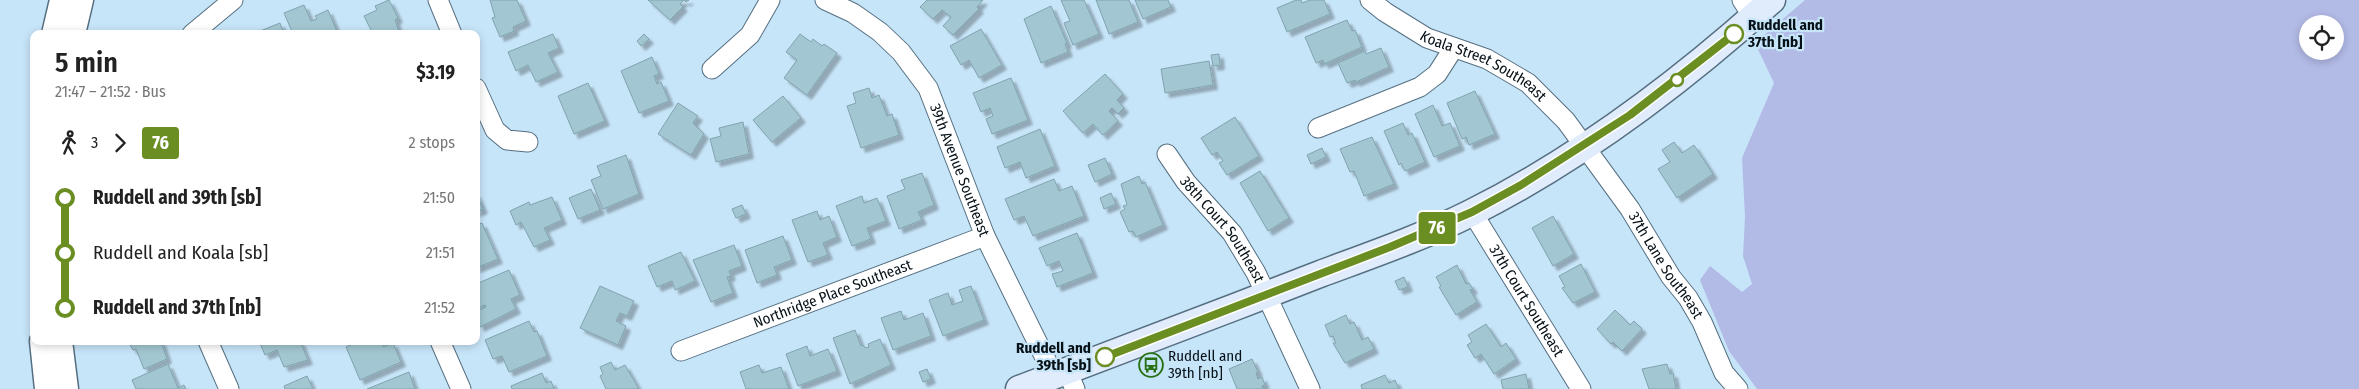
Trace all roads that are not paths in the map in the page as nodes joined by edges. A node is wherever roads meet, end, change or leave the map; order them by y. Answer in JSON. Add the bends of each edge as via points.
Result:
{"nodes":[{"id":1,"x":61,"y":0,"type":"edge"},
{"id":2,"x":82,"y":0,"type":"edge"},
{"id":3,"x":233,"y":0,"type":"edge"},
{"id":4,"x":438,"y":0,"type":"edge"},
{"id":5,"x":770,"y":0,"type":"edge"},
{"id":6,"x":825,"y":0,"type":"edge"},
{"id":7,"x":1370,"y":0,"type":"edge"},
{"id":8,"x":1756,"y":5,"type":"edge"},
{"id":9,"x":54,"y":30,"type":"edge"},
{"id":10,"x":75,"y":30,"type":"edge"},
{"id":11,"x":197,"y":30,"type":"edge"},
{"id":12,"x":450,"y":30,"type":"edge"},
{"id":13,"x":1453,"y":49,"type":"junction"},
{"id":14,"x":712,"y":68,"type":"dead end"},
{"id":15,"x":480,"y":97,"type":"edge"},
{"id":16,"x":1318,"y":128,"type":"dead end"},
{"id":17,"x":528,"y":142,"type":"dead end"},
{"id":18,"x":1585,"y":145,"type":"junction"},
{"id":19,"x":1167,"y":154,"type":"dead end"},
{"id":20,"x":1472,"y":212,"type":"junction"},
{"id":21,"x":986,"y":236,"type":"junction"},
{"id":22,"x":1266,"y":296,"type":"junction"},
{"id":23,"x":41,"y":345,"type":"edge"},
{"id":24,"x":62,"y":345,"type":"edge"},
{"id":25,"x":210,"y":345,"type":"edge"},
{"id":26,"x":442,"y":345,"type":"edge"},
{"id":27,"x":681,"y":351,"type":"dead end"},
{"id":28,"x":1051,"y":382,"type":"edge"},
{"id":29,"x":46,"y":389,"type":"edge"},
{"id":30,"x":68,"y":389,"type":"edge"},
{"id":31,"x":229,"y":389,"type":"edge"},
{"id":32,"x":461,"y":389,"type":"edge"},
{"id":33,"x":1310,"y":389,"type":"edge"},
{"id":34,"x":1581,"y":389,"type":"edge"},
{"id":35,"x":1738,"y":389,"type":"edge"}],
"edges":[{"from":1,"to":9,"type":"street"},
{"from":2,"to":10,"type":"street"},
{"from":3,"to":11,"type":"street"},
{"from":4,"to":12,"type":"street"},
{"from":5,"to":14,"type":"street","via":[[750,35]]},
{"from":6,"to":21,"type":"street","name":"39th Avenue Southeast","via":[[853,13],[880,32],[901,52],[928,88]]},
{"from":7,"to":13,"type":"street","name":"Koala Street Southeast","via":[[1427,38]]},
{"from":8,"to":18,"type":"main road","via":[[1722,44],[1660,93]]},
{"from":13,"to":16,"type":"street","via":[[1437,74],[1420,87]]},
{"from":13,"to":18,"type":"street","name":"Koala Street Southeast","via":[[1486,59],[1528,83]]},
{"from":15,"to":17,"type":"street","via":[[495,130],[507,140]]},
{"from":18,"to":20,"type":"main road"},
{"from":18,"to":35,"type":"street","name":"37th Lane Southeast","via":[[1692,306],[1724,373]]},
{"from":19,"to":22,"type":"street","name":"38th Court Southeast","via":[[1186,182],[1232,233]]},
{"from":20,"to":22,"type":"main road"},
{"from":20,"to":34,"type":"street","name":"37th Court Southeast"},
{"from":21,"to":27,"type":"street","name":"Northridge Place Southeast"},
{"from":21,"to":28,"type":"street","name":"39th Avenue Southeast"},
{"from":22,"to":28,"type":"main road"},
{"from":22,"to":33,"type":"street","name":"38th Court Southeast"},
{"from":23,"to":29,"type":"street"},
{"from":24,"to":30,"type":"street"},
{"from":25,"to":31,"type":"street"},
{"from":26,"to":32,"type":"street"}]}
